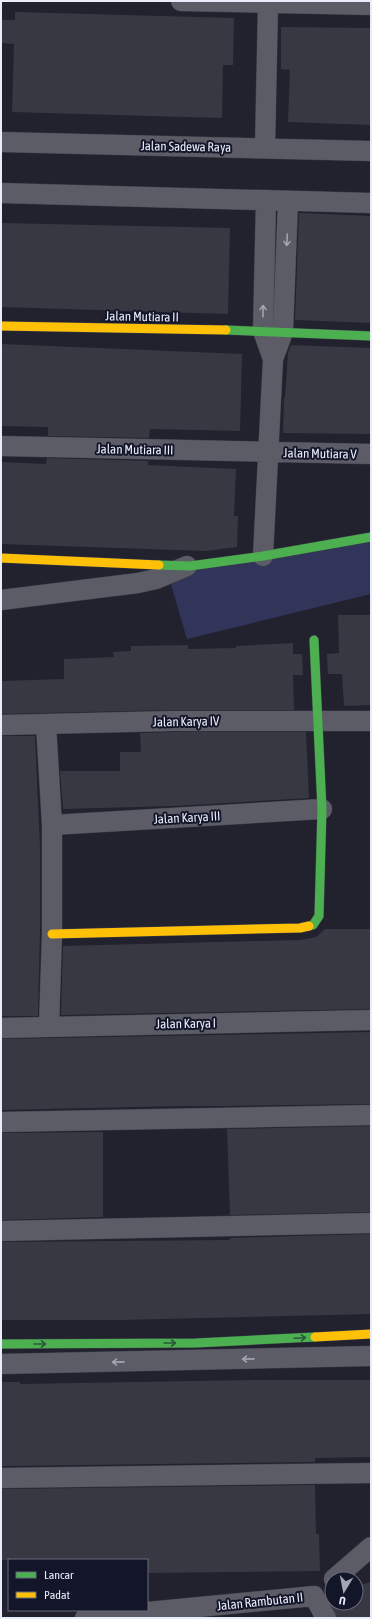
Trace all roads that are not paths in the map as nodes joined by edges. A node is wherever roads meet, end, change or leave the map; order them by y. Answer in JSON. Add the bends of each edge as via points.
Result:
{"nodes":[{"id":1,"x":181,"y":1,"type":"edge"},
{"id":2,"x":268,"y":4,"type":"junction"},
{"id":3,"x":371,"y":5,"type":"edge"},
{"id":4,"x":1,"y":142,"type":"edge"},
{"id":5,"x":265,"y":148,"type":"junction"},
{"id":6,"x":371,"y":151,"type":"edge"},
{"id":7,"x":1,"y":193,"type":"edge"},
{"id":8,"x":266,"y":200,"type":"junction"},
{"id":9,"x":288,"y":201,"type":"junction"},
{"id":10,"x":371,"y":203,"type":"edge"},
{"id":11,"x":1,"y":326,"type":"edge"},
{"id":12,"x":263,"y":331,"type":"junction"},
{"id":13,"x":283,"y":332,"type":"junction"},
{"id":14,"x":371,"y":336,"type":"edge"},
{"id":15,"x":273,"y":359,"type":"junction"},
{"id":16,"x":1,"y":446,"type":"edge"},
{"id":17,"x":269,"y":452,"type":"junction"},
{"id":18,"x":371,"y":454,"type":"edge"},
{"id":19,"x":371,"y":537,"type":"edge"},
{"id":20,"x":263,"y":556,"type":"junction"},
{"id":21,"x":1,"y":558,"type":"edge"},
{"id":22,"x":190,"y":566,"type":"junction"},
{"id":23,"x":1,"y":600,"type":"edge"},
{"id":24,"x":314,"y":640,"type":"dead end"},
{"id":25,"x":318,"y":720,"type":"junction"},
{"id":26,"x":371,"y":721,"type":"edge"},
{"id":27,"x":46,"y":724,"type":"junction"},
{"id":28,"x":1,"y":725,"type":"edge"},
{"id":29,"x":322,"y":809,"type":"junction"},
{"id":30,"x":52,"y":825,"type":"junction"},
{"id":31,"x":52,"y":934,"type":"junction"},
{"id":32,"x":371,"y":1020,"type":"edge"},
{"id":33,"x":49,"y":1026,"type":"junction"},
{"id":34,"x":1,"y":1028,"type":"edge"},
{"id":35,"x":371,"y":1115,"type":"edge"},
{"id":36,"x":1,"y":1122,"type":"edge"},
{"id":37,"x":371,"y":1223,"type":"edge"},
{"id":38,"x":1,"y":1231,"type":"edge"},
{"id":39,"x":371,"y":1334,"type":"edge"},
{"id":40,"x":1,"y":1344,"type":"edge"},
{"id":41,"x":197,"y":1351,"type":"junction"},
{"id":42,"x":371,"y":1356,"type":"edge"},
{"id":43,"x":1,"y":1364,"type":"edge"},
{"id":44,"x":371,"y":1473,"type":"edge"},
{"id":45,"x":1,"y":1478,"type":"edge"},
{"id":46,"x":371,"y":1547,"type":"edge"},
{"id":47,"x":343,"y":1571,"type":"edge"},
{"id":48,"x":324,"y":1588,"type":"edge"},
{"id":49,"x":314,"y":1596,"type":"junction"},
{"id":50,"x":86,"y":1618,"type":"edge"},
{"id":51,"x":326,"y":1618,"type":"edge"}],
"edges":[{"from":1,"to":2,"type":"street"},
{"from":2,"to":3,"type":"street"},
{"from":2,"to":5,"type":"street"},
{"from":4,"to":5,"type":"street","name":"Jalan Sadewa Raya"},
{"from":5,"to":6,"type":"street","name":"Jalan Sadewa Raya"},
{"from":7,"to":8,"type":"street"},
{"from":8,"to":9,"type":"street"},
{"from":12,"to":8,"type":"street","one_way":true},
{"from":9,"to":10,"type":"street"},
{"from":9,"to":13,"type":"street","one_way":true},
{"from":11,"to":12,"type":"street","name":"Jalan Mutiara II"},
{"from":12,"to":13,"type":"street","name":"Jalan Mutiara II"},
{"from":12,"to":15,"type":"street"},
{"from":13,"to":14,"type":"street","name":"Jalan Mutiara II"},
{"from":13,"to":15,"type":"street"},
{"from":15,"to":17,"type":"street"},
{"from":16,"to":17,"type":"street","name":"Jalan Mutiara III"},
{"from":17,"to":18,"type":"street","name":"Jalan Mutiara V"},
{"from":17,"to":20,"type":"street"},
{"from":19,"to":20,"type":"street"},
{"from":20,"to":22,"type":"street"},
{"from":21,"to":22,"type":"street"},
{"from":22,"to":23,"type":"street","via":[[138,583]]},
{"from":24,"to":25,"type":"street"},
{"from":25,"to":26,"type":"street","name":"Jalan Karya IV"},
{"from":25,"to":27,"type":"street","name":"Jalan Karya IV"},
{"from":25,"to":29,"type":"street"},
{"from":27,"to":28,"type":"street","name":"Jalan Karya IV"},
{"from":27,"to":30,"type":"street"},
{"from":29,"to":30,"type":"street","name":"Jalan Karya III"},
{"from":29,"to":31,"type":"street","via":[[319,916],[313,924],[300,928]]},
{"from":30,"to":31,"type":"street"},
{"from":31,"to":33,"type":"street"},
{"from":32,"to":33,"type":"street","name":"Jalan Karya I"},
{"from":33,"to":34,"type":"street","name":"Jalan Karya I"},
{"from":35,"to":36,"type":"street"},
{"from":37,"to":38,"type":"street"},
{"from":41,"to":39,"type":"street","one_way":true},
{"from":40,"to":41,"type":"street","one_way":true},
{"from":42,"to":41,"type":"street","one_way":true},
{"from":41,"to":43,"type":"street","one_way":true},
{"from":44,"to":45,"type":"street"},
{"from":46,"to":47,"type":"street"},
{"from":48,"to":49,"type":"street"},
{"from":49,"to":50,"type":"street","name":"Jalan Rambutan II"},
{"from":49,"to":51,"type":"street","name":"Jalan Rambutan II"}]}
